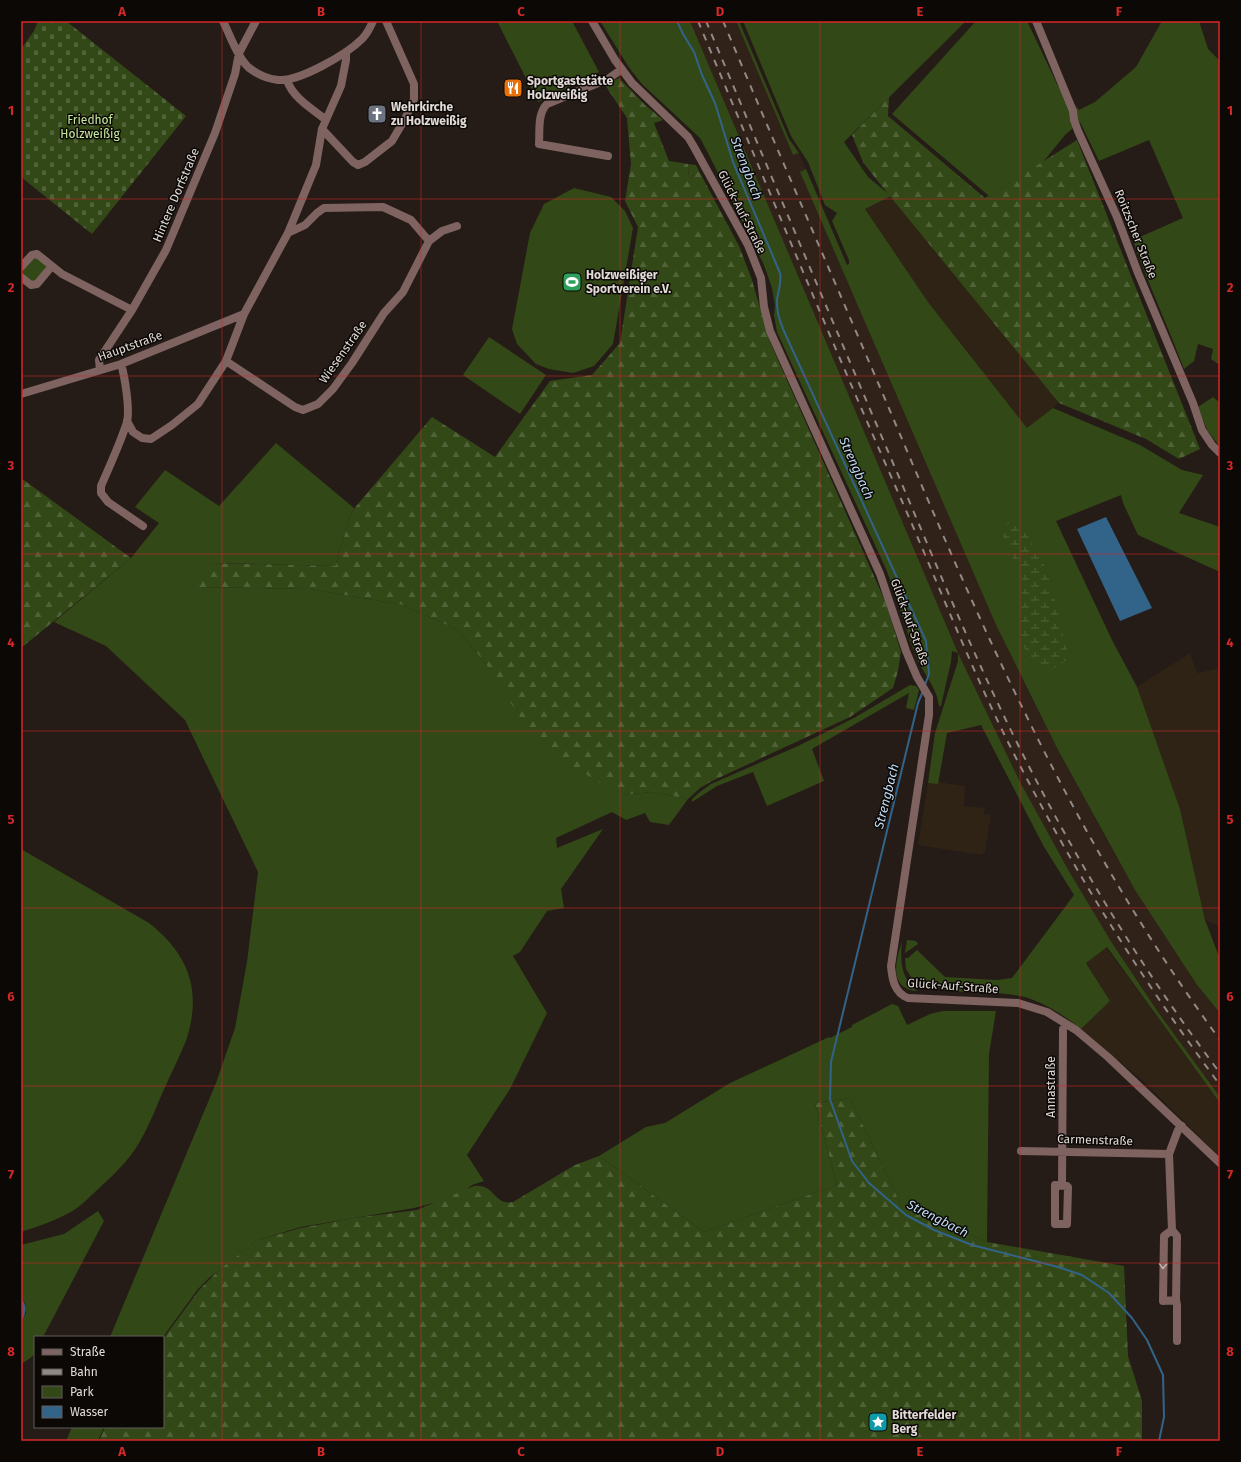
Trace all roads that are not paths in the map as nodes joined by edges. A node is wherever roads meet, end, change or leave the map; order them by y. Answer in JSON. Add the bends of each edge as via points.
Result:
{"nodes":[{"id":1,"x":222,"y":21,"type":"edge"},
{"id":2,"x":256,"y":21,"type":"edge"},
{"id":3,"x":373,"y":21,"type":"edge"},
{"id":4,"x":386,"y":21,"type":"edge"},
{"id":5,"x":592,"y":21,"type":"edge"},
{"id":6,"x":1036,"y":21,"type":"edge"},
{"id":7,"x":346,"y":52,"type":"junction"},
{"id":8,"x":238,"y":53,"type":"junction"},
{"id":9,"x":622,"y":69,"type":"junction"},
{"id":10,"x":287,"y":80,"type":"junction"},
{"id":11,"x":325,"y":119,"type":"junction"},
{"id":12,"x":322,"y":129,"type":"junction"},
{"id":13,"x":608,"y":156,"type":"dead end"},
{"id":14,"x":456,"y":226,"type":"dead end"},
{"id":15,"x":288,"y":233,"type":"junction"},
{"id":16,"x":429,"y":241,"type":"junction"},
{"id":17,"x":52,"y":266,"type":"junction"},
{"id":18,"x":21,"y":267,"type":"edge"},
{"id":19,"x":21,"y":277,"type":"edge"},
{"id":20,"x":132,"y":310,"type":"junction"},
{"id":21,"x":244,"y":314,"type":"junction"},
{"id":22,"x":226,"y":361,"type":"junction"},
{"id":23,"x":121,"y":364,"type":"junction"},
{"id":24,"x":100,"y":370,"type":"junction"},
{"id":25,"x":21,"y":394,"type":"edge"},
{"id":26,"x":127,"y":421,"type":"junction"},
{"id":27,"x":1220,"y":453,"type":"edge"},
{"id":28,"x":143,"y":526,"type":"dead end"},
{"id":29,"x":1066,"y":1024,"type":"junction"},
{"id":30,"x":1182,"y":1126,"type":"junction"},
{"id":31,"x":1021,"y":1151,"type":"dead end"},
{"id":32,"x":1062,"y":1151,"type":"junction"},
{"id":33,"x":1169,"y":1154,"type":"junction"},
{"id":34,"x":1220,"y":1163,"type":"edge"},
{"id":35,"x":1062,"y":1186,"type":"junction"},
{"id":36,"x":1172,"y":1230,"type":"junction"},
{"id":37,"x":1176,"y":1300,"type":"junction"},
{"id":38,"x":1177,"y":1341,"type":"dead end"}],
"edges":[{"from":1,"to":8,"type":"street"},
{"from":2,"to":8,"type":"street","name":"Hintere Dorfstraße"},
{"from":3,"to":7,"type":"street","via":[[362,39]]},
{"from":4,"to":12,"type":"street","via":[[414,84],[414,99],[392,141],[358,165]]},
{"from":5,"to":9,"type":"street","name":"Glück-Auf-Straße"},
{"from":6,"to":27,"type":"street","name":"Roitzscher Straße","via":[[1073,111],[1078,131],[1117,217],[1202,430]]},
{"from":7,"to":10,"type":"street"},
{"from":7,"to":11,"type":"street","via":[[341,86]]},
{"from":8,"to":10,"type":"street","via":[[252,70],[277,80]]},
{"from":8,"to":20,"type":"street","name":"Hintere Dorfstraße","via":[[235,74],[215,133],[166,250]]},
{"from":9,"to":13,"type":"street","via":[[608,80],[547,104],[541,114],[539,144]]},
{"from":9,"to":29,"type":"street","name":"Glück-Auf-Straße","via":[[647,98],[688,137],[748,245],[761,278],[770,331],[880,574],[906,651],[929,697],[929,715],[891,966],[895,985],[902,996],[908,998],[1018,1003],[1047,1012]]},
{"from":10,"to":11,"type":"street","via":[[296,95]]},
{"from":11,"to":12,"type":"street"},
{"from":12,"to":15,"type":"street","via":[[316,165]]},
{"from":14,"to":16,"type":"street","name":"Wiesenstraße","via":[[442,231]]},
{"from":15,"to":16,"type":"street","via":[[305,225],[324,208],[383,207],[410,220]]},
{"from":15,"to":21,"type":"street"},
{"from":16,"to":22,"type":"street","name":"Wiesenstraße","via":[[403,292],[384,312],[352,363],[318,404],[303,410],[295,407]]},
{"from":17,"to":18,"type":"street","via":[[37,254],[32,255]]},
{"from":17,"to":19,"type":"street","via":[[37,284],[31,285]]},
{"from":17,"to":20,"type":"street","via":[[62,274]]},
{"from":20,"to":24,"type":"street","name":"Hintere Dorfstraße","via":[[99,360]]},
{"from":21,"to":22,"type":"street"},
{"from":21,"to":23,"type":"street","name":"Hauptstraße"},
{"from":22,"to":26,"type":"street","via":[[198,404],[151,439],[142,438],[133,432]]},
{"from":23,"to":24,"type":"street","name":"Hauptstraße"},
{"from":23,"to":26,"type":"street","via":[[124,373]]},
{"from":24,"to":25,"type":"street","name":"Hauptstraße"},
{"from":26,"to":28,"type":"street","via":[[101,486],[102,493],[108,502]]},
{"from":29,"to":30,"type":"street","name":"Glück-Auf-Straße","via":[[1108,1057]]},
{"from":29,"to":32,"type":"street","name":"Annastraße","via":[[1063,1029]]},
{"from":30,"to":33,"type":"street"},
{"from":30,"to":34,"type":"street","name":"Glück-Auf-Straße"},
{"from":31,"to":32,"type":"street","name":"Carmenstraße"},
{"from":32,"to":33,"type":"street","name":"Carmenstraße"},
{"from":32,"to":35,"type":"street","name":"Annastraße"},
{"from":33,"to":36,"type":"street"},
{"from":35,"to":35,"type":"street","via":[[1055,1185],[1055,1224],[1067,1224],[1068,1187]]},
{"from":36,"to":37,"type":"street","via":[[1177,1236]]},
{"from":36,"to":37,"type":"street","one_way":true,"via":[[1164,1236],[1163,1300]]},
{"from":37,"to":38,"type":"street"}]}
